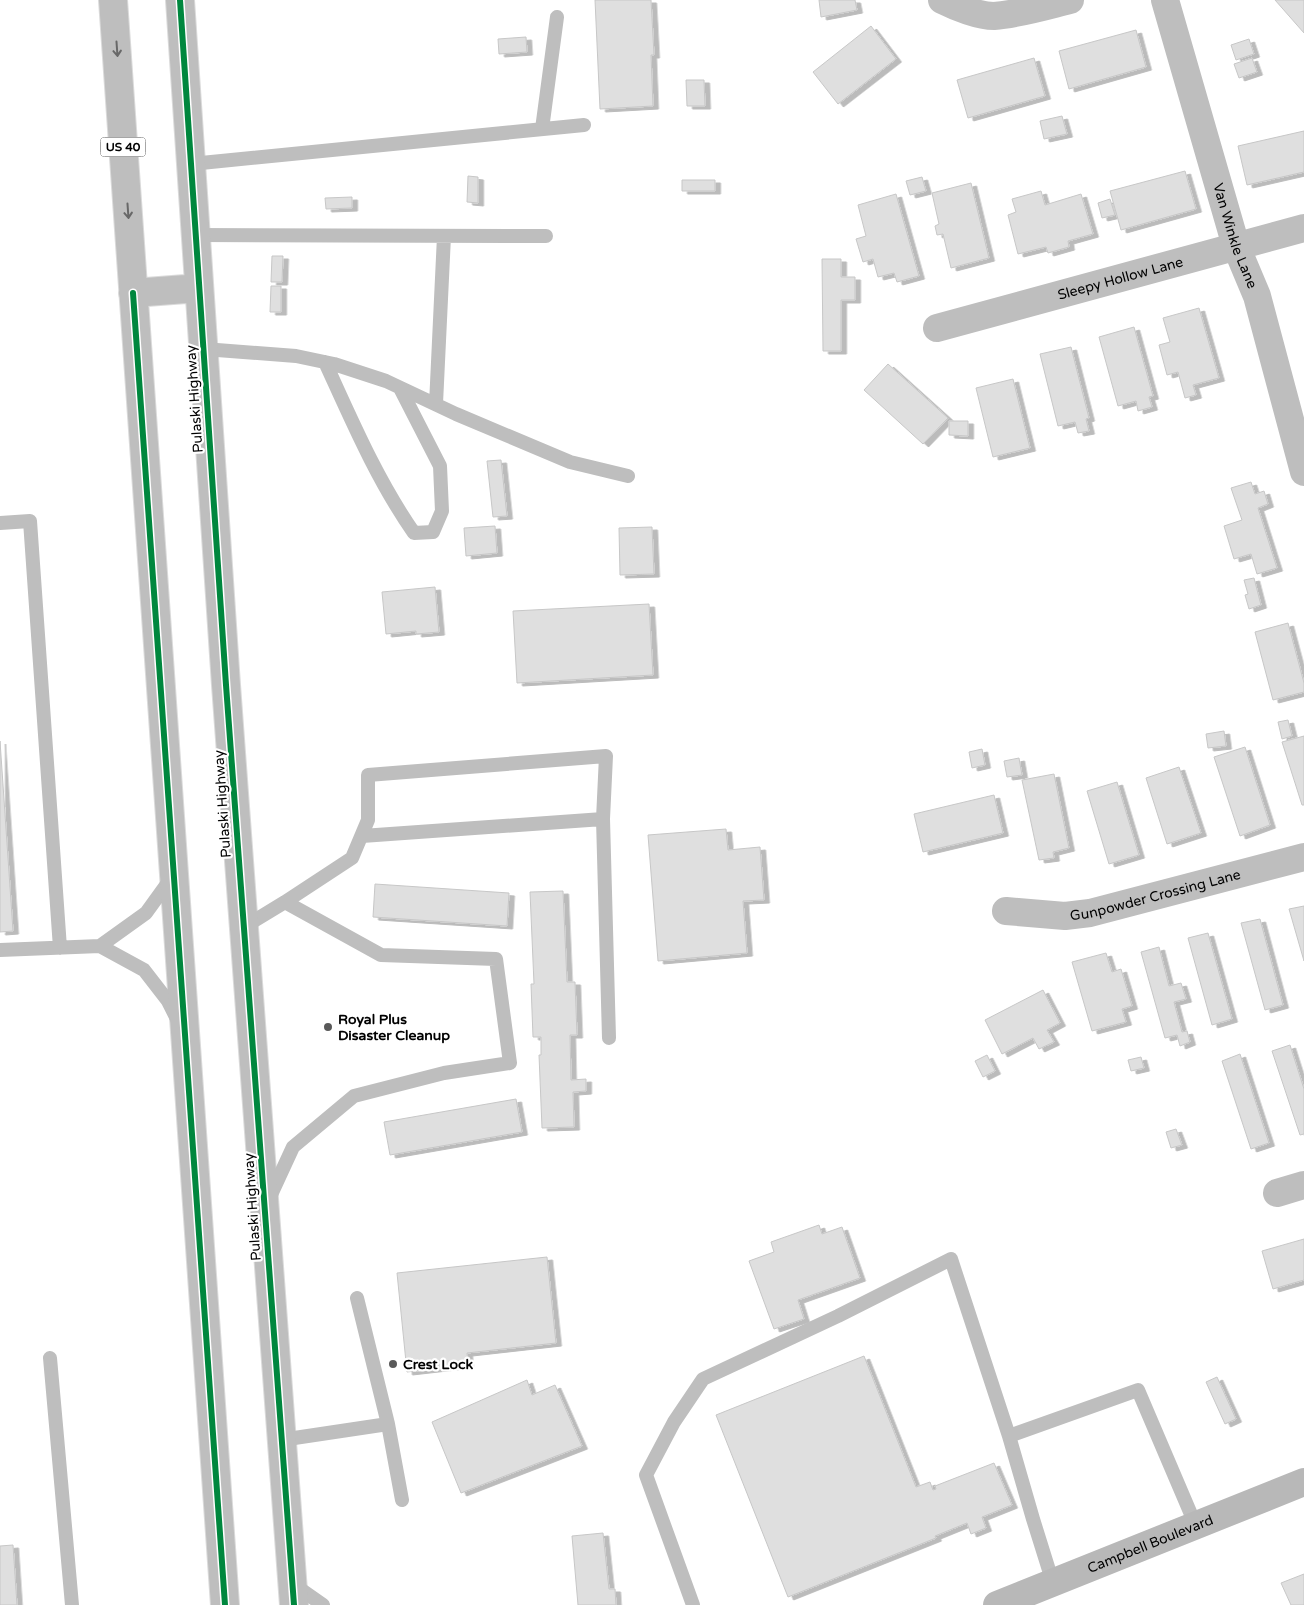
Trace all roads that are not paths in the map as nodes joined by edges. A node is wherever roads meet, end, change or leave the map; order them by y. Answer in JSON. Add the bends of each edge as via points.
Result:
{"nodes":[{"id":1,"x":113,"y":0,"type":"edge"},
{"id":2,"x":180,"y":0,"type":"edge"},
{"id":3,"x":942,"y":0,"type":"edge"},
{"id":4,"x":1070,"y":0,"type":"edge"},
{"id":5,"x":1165,"y":0,"type":"edge"},
{"id":6,"x":557,"y":17,"type":"dead end"},
{"id":7,"x":584,"y":125,"type":"dead end"},
{"id":8,"x":542,"y":129,"type":"junction"},
{"id":9,"x":191,"y":164,"type":"junction"},
{"id":10,"x":1304,"y":228,"type":"edge"},
{"id":11,"x":196,"y":235,"type":"junction"},
{"id":12,"x":444,"y":236,"type":"junction"},
{"id":13,"x":546,"y":236,"type":"dead end"},
{"id":14,"x":1236,"y":246,"type":"junction"},
{"id":15,"x":200,"y":288,"type":"junction"},
{"id":16,"x":133,"y":293,"type":"junction"},
{"id":17,"x":937,"y":328,"type":"dead end"},
{"id":18,"x":204,"y":349,"type":"junction"},
{"id":19,"x":325,"y":362,"type":"junction"},
{"id":20,"x":400,"y":388,"type":"junction"},
{"id":21,"x":436,"y":404,"type":"junction"},
{"id":22,"x":1304,"y":472,"type":"edge"},
{"id":23,"x":628,"y":476,"type":"dead end"},
{"id":24,"x":0,"y":523,"type":"edge"},
{"id":25,"x":603,"y":818,"type":"junction"},
{"id":26,"x":362,"y":836,"type":"junction"},
{"id":27,"x":1304,"y":857,"type":"edge"},
{"id":28,"x":174,"y":874,"type":"junction"},
{"id":29,"x":285,"y":902,"type":"junction"},
{"id":30,"x":1006,"y":912,"type":"dead end"},
{"id":31,"x":244,"y":927,"type":"junction"},
{"id":32,"x":100,"y":946,"type":"junction"},
{"id":33,"x":60,"y":948,"type":"junction"},
{"id":34,"x":0,"y":950,"type":"edge"},
{"id":35,"x":185,"y":1034,"type":"junction"},
{"id":36,"x":609,"y":1038,"type":"dead end"},
{"id":37,"x":1304,"y":1185,"type":"edge"},
{"id":38,"x":1277,"y":1193,"type":"dead end"},
{"id":39,"x":265,"y":1208,"type":"junction"},
{"id":40,"x":357,"y":1298,"type":"dead end"},
{"id":41,"x":50,"y":1358,"type":"dead end"},
{"id":42,"x":388,"y":1424,"type":"junction"},
{"id":43,"x":1009,"y":1436,"type":"junction"},
{"id":44,"x":281,"y":1440,"type":"junction"},
{"id":45,"x":1304,"y":1482,"type":"edge"},
{"id":46,"x":402,"y":1500,"type":"dead end"},
{"id":47,"x":1196,"y":1526,"type":"junction"},
{"id":48,"x":1053,"y":1583,"type":"junction"},
{"id":49,"x":293,"y":1594,"type":"edge"},
{"id":50,"x":72,"y":1605,"type":"edge"},
{"id":51,"x":225,"y":1605,"type":"edge"},
{"id":52,"x":323,"y":1605,"type":"edge"},
{"id":53,"x":693,"y":1605,"type":"edge"},
{"id":54,"x":997,"y":1605,"type":"edge"}],
"edges":[{"from":1,"to":16,"type":"main road","number":"US 40","one_way":true},
{"from":2,"to":9,"type":"main road","name":"Pulaski Highway"},
{"from":3,"to":4,"type":"main road","via":[[992,16]]},
{"from":5,"to":14,"type":"main road","name":"Van Winkle Lane"},
{"from":6,"to":8,"type":"lane"},
{"from":7,"to":8,"type":"lane"},
{"from":8,"to":9,"type":"lane"},
{"from":9,"to":11,"type":"main road","name":"Pulaski Highway"},
{"from":10,"to":14,"type":"main road","name":"Sleepy Hollow Lane"},
{"from":11,"to":12,"type":"lane"},
{"from":11,"to":15,"type":"main road","name":"Pulaski Highway"},
{"from":12,"to":13,"type":"lane"},
{"from":12,"to":21,"type":"lane"},
{"from":14,"to":17,"type":"main road","name":"Sleepy Hollow Lane"},
{"from":14,"to":22,"type":"main road","name":"Van Winkle Lane","via":[[1257,296]]},
{"from":15,"to":16,"type":"main road"},
{"from":15,"to":18,"type":"main road","name":"Pulaski Highway"},
{"from":16,"to":28,"type":"main road","number":"US 40"},
{"from":18,"to":19,"type":"lane","via":[[296,356]]},
{"from":18,"to":31,"type":"main road","name":"Pulaski Highway"},
{"from":19,"to":20,"type":"lane"},
{"from":19,"to":20,"type":"lane","via":[[367,455],[397,509],[414,533],[433,532],[442,511],[440,466]]},
{"from":20,"to":21,"type":"lane"},
{"from":21,"to":23,"type":"lane","via":[[570,462]]},
{"from":24,"to":33,"type":"lane","via":[[30,521]]},
{"from":25,"to":26,"type":"lane"},
{"from":25,"to":26,"type":"lane","via":[[606,756],[368,775],[368,820]]},
{"from":25,"to":36,"type":"lane"},
{"from":26,"to":29,"type":"lane","via":[[352,858]]},
{"from":27,"to":30,"type":"main road","name":"Gunpowder Crossing Lane","via":[[1090,913],[1065,916]]},
{"from":28,"to":32,"type":"lane","via":[[146,913]]},
{"from":28,"to":35,"type":"main road","number":"US 40"},
{"from":29,"to":31,"type":"lane"},
{"from":29,"to":39,"type":"lane","via":[[382,954],[496,959],[510,1064],[444,1074],[354,1096],[293,1147]]},
{"from":31,"to":39,"type":"main road","name":"Pulaski Highway"},
{"from":32,"to":33,"type":"lane"},
{"from":32,"to":35,"type":"lane","via":[[144,970],[168,1001]]},
{"from":33,"to":34,"type":"lane"},
{"from":35,"to":51,"type":"main road","number":"US 40"},
{"from":37,"to":38,"type":"main road"},
{"from":39,"to":44,"type":"main road","name":"Pulaski Highway"},
{"from":40,"to":42,"type":"lane"},
{"from":41,"to":50,"type":"lane"},
{"from":42,"to":44,"type":"lane"},
{"from":42,"to":46,"type":"lane"},
{"from":43,"to":47,"type":"lane","via":[[1138,1390]]},
{"from":43,"to":48,"type":"lane"},
{"from":43,"to":53,"type":"lane","via":[[951,1259],[703,1379],[674,1422],[646,1475]]},
{"from":44,"to":49,"type":"main road","name":"Pulaski Highway"},
{"from":45,"to":47,"type":"street","name":"Campbell Boulevard"},
{"from":47,"to":48,"type":"street","name":"Campbell Boulevard"},
{"from":48,"to":54,"type":"street","name":"Campbell Boulevard"},
{"from":49,"to":52,"type":"lane"}]}
